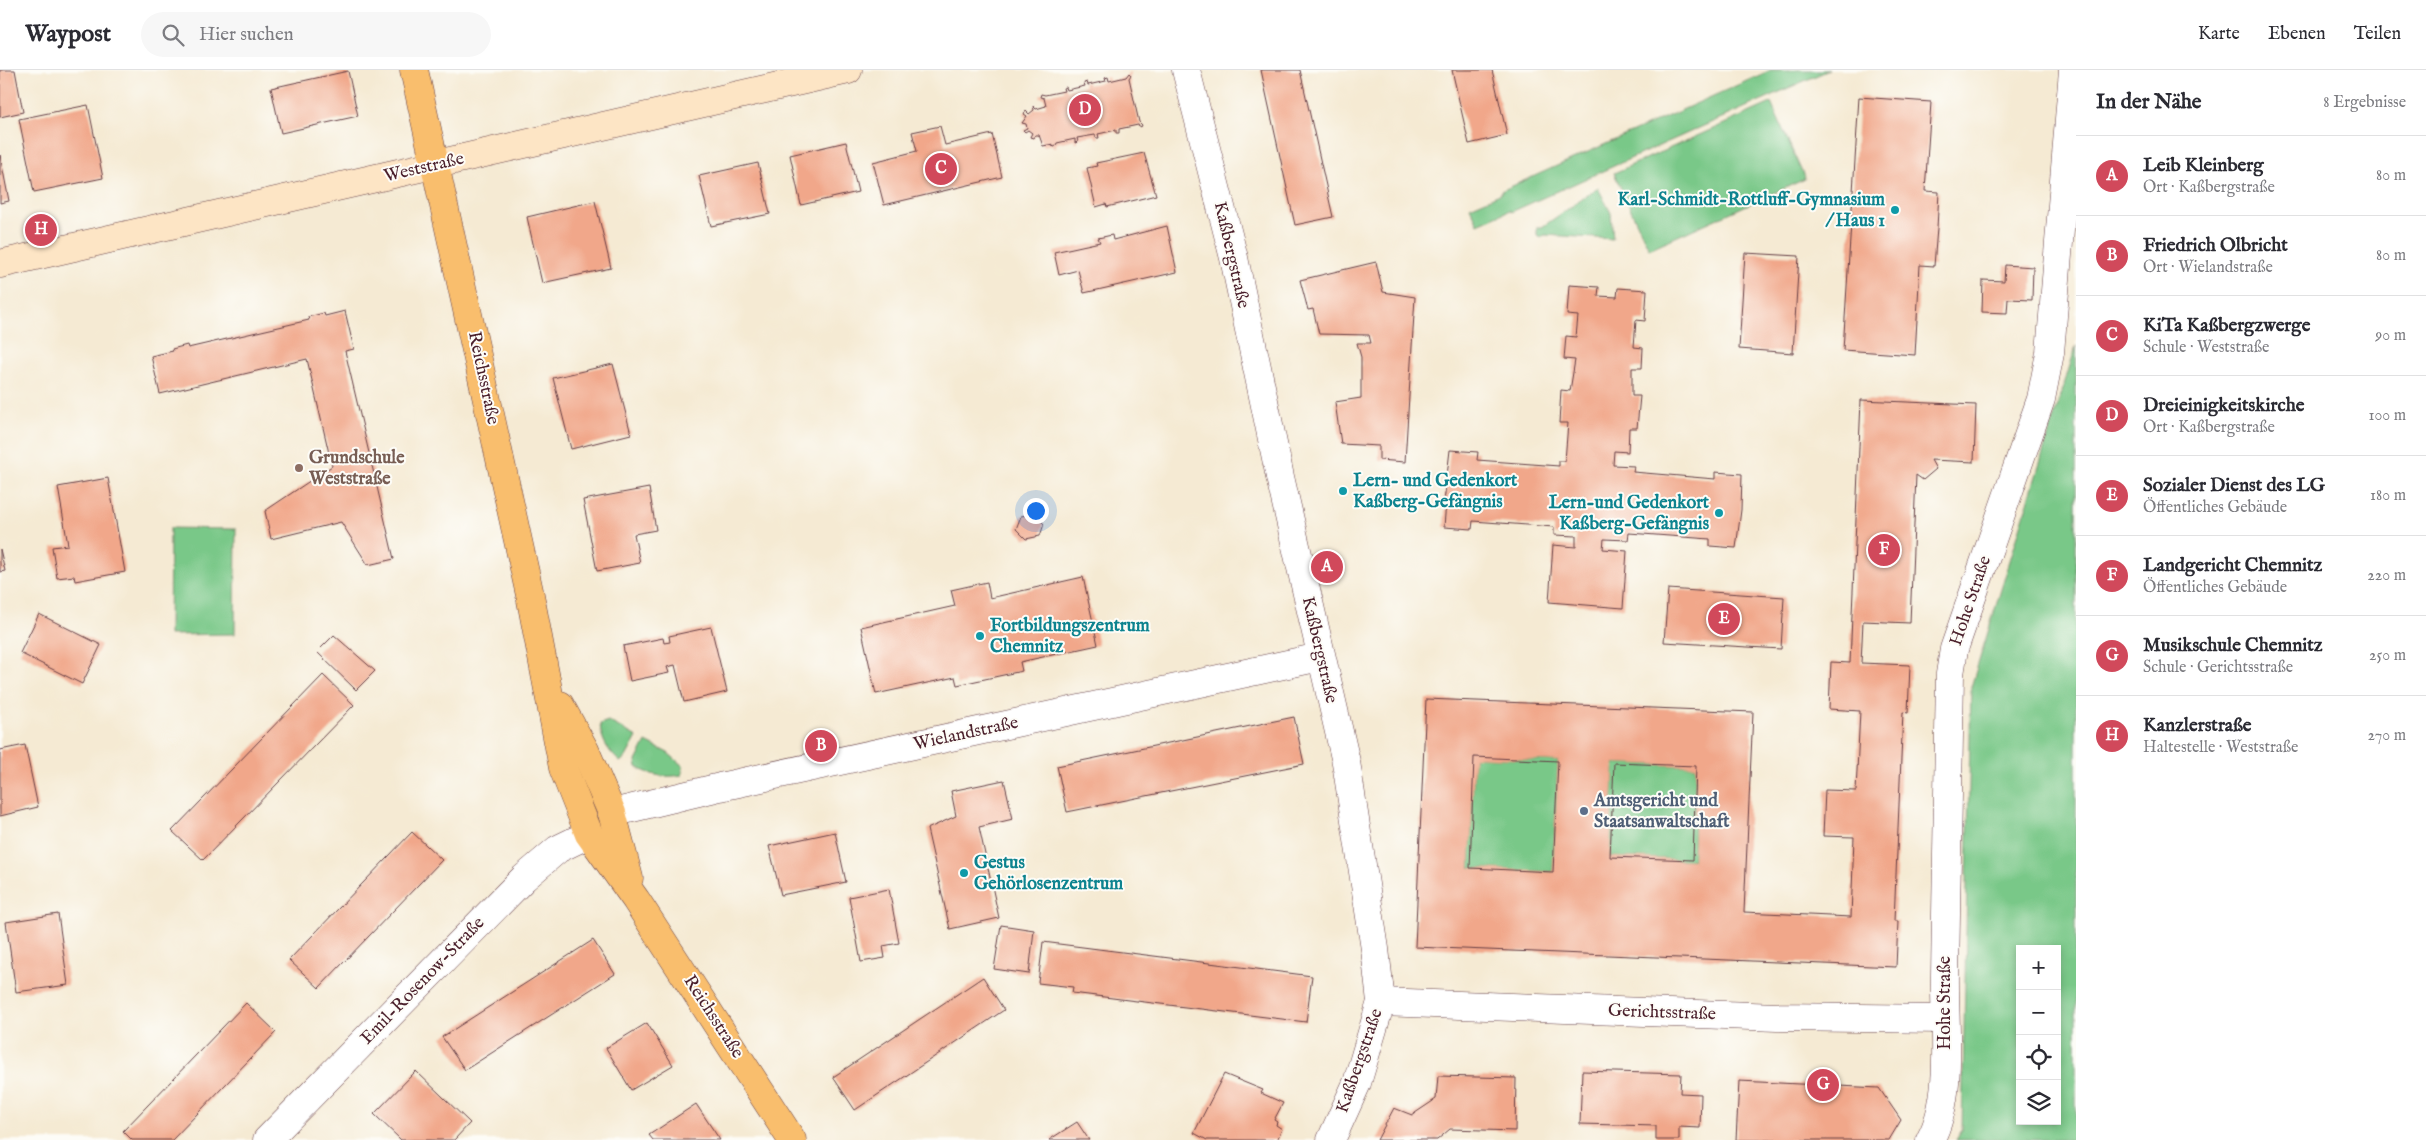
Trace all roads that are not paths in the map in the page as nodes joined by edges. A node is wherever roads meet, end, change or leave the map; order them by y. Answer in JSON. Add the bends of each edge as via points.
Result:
{"nodes":[{"id":1,"x":414,"y":70,"type":"edge"},
{"id":2,"x":848,"y":70,"type":"edge"},
{"id":3,"x":1186,"y":70,"type":"edge"},
{"id":4,"x":2073,"y":70,"type":"edge"},
{"id":5,"x":436,"y":165,"type":"junction"},
{"id":6,"x":0,"y":264,"type":"edge"},
{"id":7,"x":1320,"y":657,"type":"junction"},
{"id":8,"x":549,"y":686,"type":"junction"},
{"id":9,"x":612,"y":813,"type":"junction"},
{"id":10,"x":589,"y":834,"type":"junction"},
{"id":11,"x":633,"y":894,"type":"junction"},
{"id":12,"x":1381,"y":1002,"type":"junction"},
{"id":13,"x":1944,"y":1019,"type":"junction"},
{"id":14,"x":267,"y":1140,"type":"edge"},
{"id":15,"x":792,"y":1140,"type":"edge"},
{"id":16,"x":1330,"y":1140,"type":"edge"},
{"id":17,"x":1930,"y":1140,"type":"edge"}],
"edges":[{"from":1,"to":5,"type":"main road","name":"Reichsstraße"},
{"from":2,"to":5,"type":"street","name":"Weststraße"},
{"from":3,"to":7,"type":"street","name":"Kaßbergstraße","via":[[1234,258]]},
{"from":4,"to":13,"type":"street","name":"Hohe Straße","via":[[2050,353],[2041,399],[1954,649],[1950,674]]},
{"from":5,"to":6,"type":"street","name":"Weststraße"},
{"from":5,"to":8,"type":"main road","name":"Reichsstraße"},
{"from":7,"to":9,"type":"street","name":"Wielandstraße"},
{"from":7,"to":12,"type":"street","name":"Kaßbergstraße","via":[[1346,762]]},
{"from":8,"to":9,"type":"main road","name":"Reichsstraße","via":[[585,750]]},
{"from":8,"to":10,"type":"main road","name":"Reichsstraße","via":[[563,768]]},
{"from":9,"to":11,"type":"main road","name":"Reichsstraße"},
{"from":10,"to":11,"type":"main road","name":"Reichsstraße"},
{"from":10,"to":14,"type":"street","name":"Emil-Rosenow-Straße","via":[[558,849],[524,878]]},
{"from":11,"to":15,"type":"main road","name":"Reichsstraße"},
{"from":12,"to":13,"type":"street","name":"Gerichtsstraße","via":[[1777,1017]]},
{"from":12,"to":16,"type":"street","name":"Kaßbergstraße","via":[[1357,1083]]},
{"from":13,"to":17,"type":"street","name":"Hohe Straße","via":[[1945,1086],[1938,1125]]}]}
